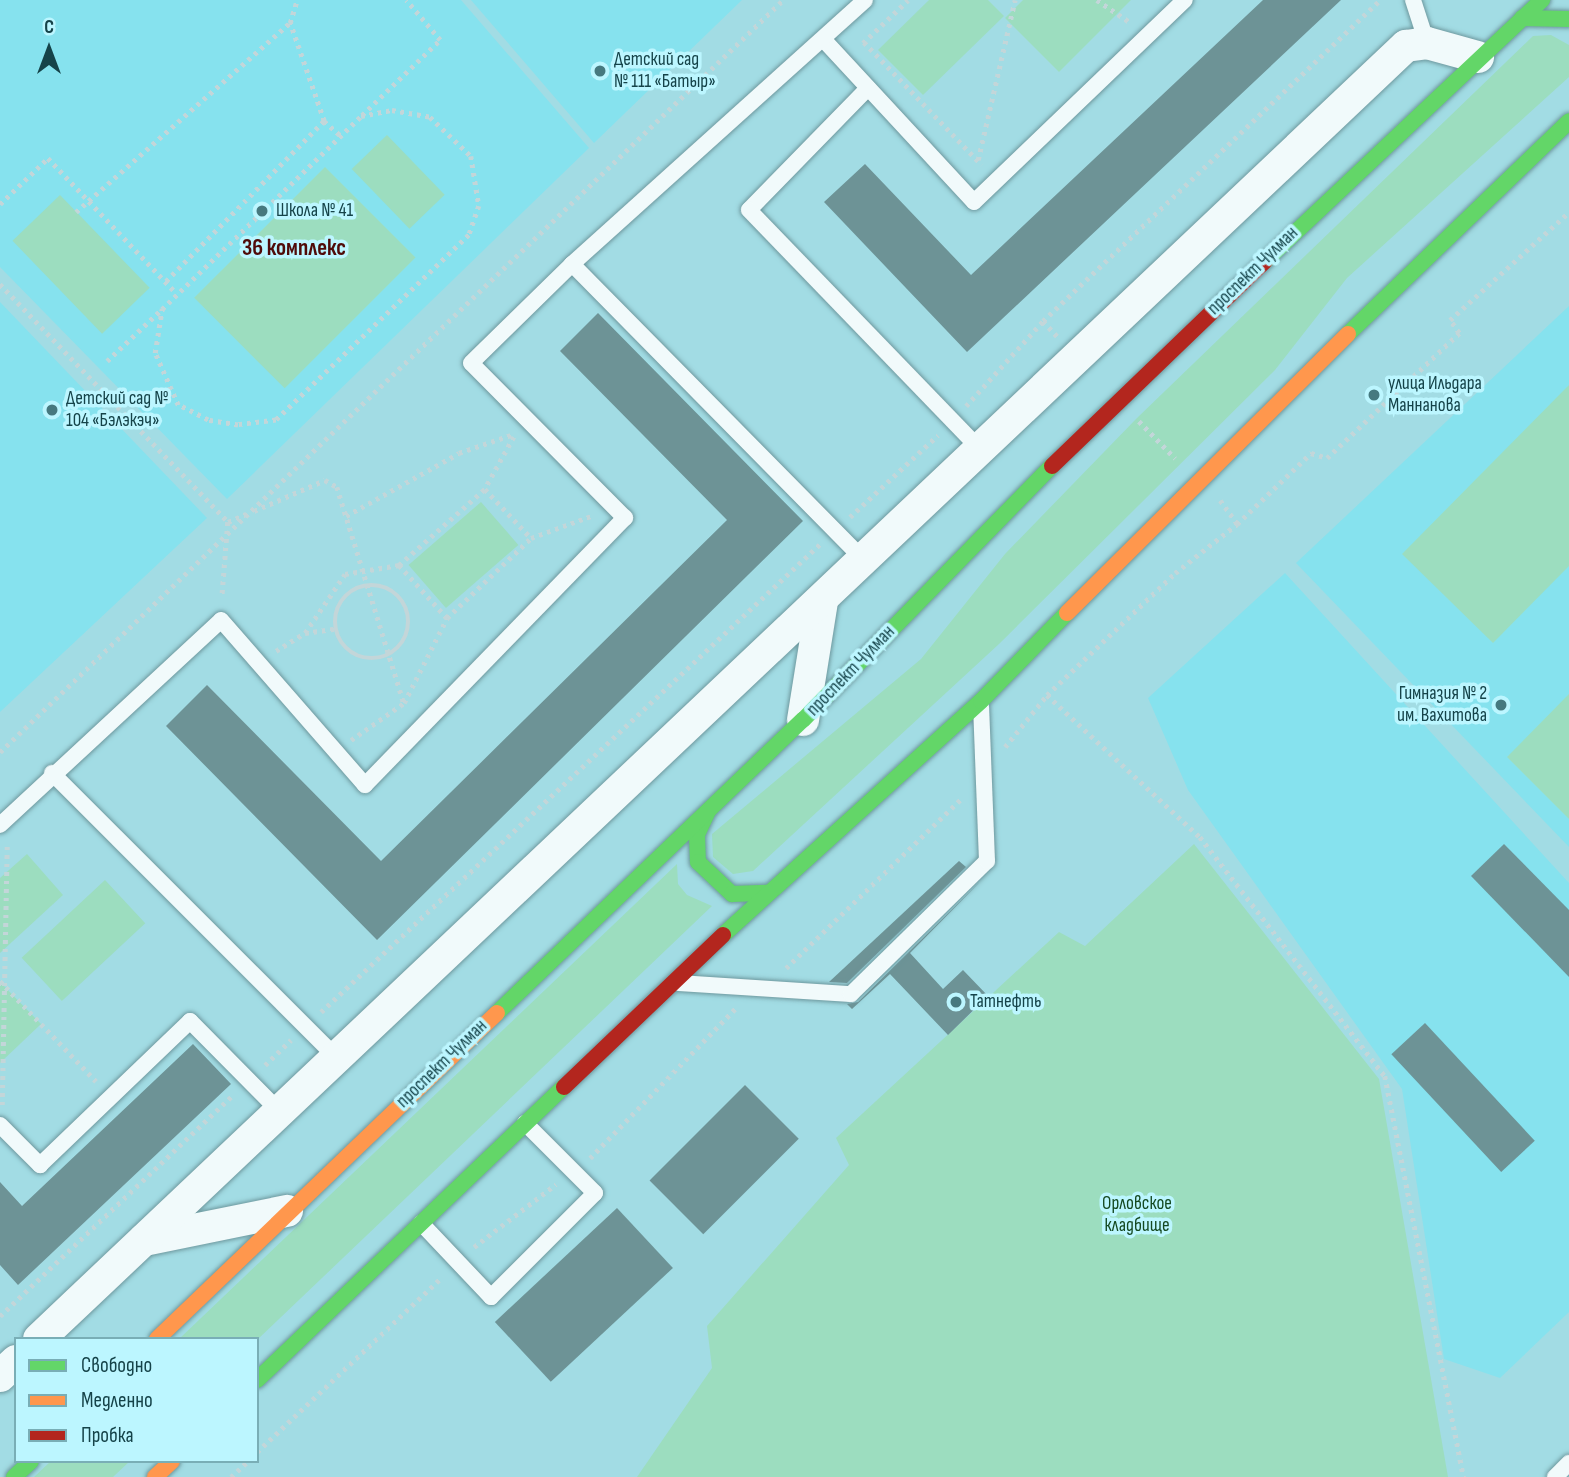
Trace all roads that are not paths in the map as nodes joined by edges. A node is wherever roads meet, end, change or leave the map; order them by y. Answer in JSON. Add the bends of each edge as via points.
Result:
{"nodes":[{"id":1,"x":865,"y":0,"type":"edge"},
{"id":2,"x":1185,"y":0,"type":"edge"},
{"id":3,"x":1413,"y":0,"type":"edge"},
{"id":4,"x":1542,"y":0,"type":"edge"},
{"id":5,"x":1522,"y":18,"type":"junction"},
{"id":6,"x":1569,"y":19,"type":"edge"},
{"id":7,"x":823,"y":39,"type":"junction"},
{"id":8,"x":1427,"y":43,"type":"junction"},
{"id":9,"x":1478,"y":58,"type":"junction"},
{"id":10,"x":869,"y":88,"type":"junction"},
{"id":11,"x":1569,"y":121,"type":"edge"},
{"id":12,"x":572,"y":264,"type":"junction"},
{"id":13,"x":981,"y":450,"type":"junction"},
{"id":14,"x":865,"y":561,"type":"junction"},
{"id":15,"x":822,"y":601,"type":"junction"},
{"id":16,"x":981,"y":701,"type":"junction"},
{"id":17,"x":803,"y":720,"type":"junction"},
{"id":18,"x":52,"y":773,"type":"junction"},
{"id":19,"x":708,"y":811,"type":"junction"},
{"id":20,"x":4,"y":821,"type":"edge"},
{"id":21,"x":767,"y":893,"type":"junction"},
{"id":22,"x":673,"y":982,"type":"junction"},
{"id":23,"x":339,"y":1060,"type":"junction"},
{"id":24,"x":282,"y":1114,"type":"junction"},
{"id":25,"x":524,"y":1123,"type":"junction"},
{"id":26,"x":1,"y":1126,"type":"edge"},
{"id":27,"x":287,"y":1211,"type":"junction"},
{"id":28,"x":422,"y":1223,"type":"junction"},
{"id":29,"x":143,"y":1240,"type":"junction"},
{"id":30,"x":41,"y":1337,"type":"edge"},
{"id":31,"x":159,"y":1337,"type":"edge"},
{"id":32,"x":14,"y":1363,"type":"edge"},
{"id":33,"x":0,"y":1376,"type":"edge"},
{"id":34,"x":259,"y":1378,"type":"edge"},
{"id":35,"x":29,"y":1463,"type":"edge"},
{"id":36,"x":170,"y":1463,"type":"edge"},
{"id":37,"x":1569,"y":1463,"type":"edge"},
{"id":38,"x":14,"y":1477,"type":"edge"},
{"id":39,"x":155,"y":1477,"type":"edge"},
{"id":40,"x":1555,"y":1477,"type":"edge"}],
"edges":[{"from":1,"to":7,"type":"lane"},
{"from":2,"to":10,"type":"lane","via":[[974,202]]},
{"from":3,"to":8,"type":"lane"},
{"from":4,"to":5,"type":"main road","name":"проспект Чулман"},
{"from":5,"to":6,"type":"main road"},
{"from":5,"to":9,"type":"main road","name":"проспект Чулман"},
{"from":7,"to":10,"type":"lane"},
{"from":7,"to":12,"type":"lane"},
{"from":8,"to":9,"type":"street"},
{"from":8,"to":13,"type":"street","via":[[1406,46]]},
{"from":9,"to":17,"type":"main road","name":"проспект Чулман","via":[[1119,398]]},
{"from":10,"to":13,"type":"lane","via":[[749,210]]},
{"from":11,"to":16,"type":"main road","via":[[1198,479]]},
{"from":12,"to":14,"type":"lane"},
{"from":12,"to":18,"type":"lane","via":[[471,363],[625,518],[365,785],[220,620]]},
{"from":13,"to":14,"type":"street"},
{"from":14,"to":15,"type":"street"},
{"from":15,"to":17,"type":"street"},
{"from":15,"to":23,"type":"street"},
{"from":16,"to":21,"type":"main road"},
{"from":16,"to":22,"type":"lane","via":[[987,862],[850,994]]},
{"from":17,"to":19,"type":"main road","name":"проспект Чулман"},
{"from":18,"to":20,"type":"lane"},
{"from":18,"to":23,"type":"lane"},
{"from":19,"to":21,"type":"main road","via":[[697,835],[698,862],[732,894]]},
{"from":19,"to":27,"type":"main road","name":"проспект Чулман"},
{"from":21,"to":22,"type":"main road"},
{"from":22,"to":25,"type":"main road"},
{"from":23,"to":24,"type":"street"},
{"from":24,"to":26,"type":"lane","via":[[190,1021],[40,1165]]},
{"from":24,"to":29,"type":"street"},
{"from":25,"to":28,"type":"main road"},
{"from":25,"to":28,"type":"lane","via":[[595,1193],[491,1297]]},
{"from":27,"to":29,"type":"street"},
{"from":27,"to":31,"type":"main road","name":"проспект Чулман"},
{"from":28,"to":34,"type":"main road"},
{"from":29,"to":30,"type":"street"},
{"from":32,"to":33,"type":"street"},
{"from":35,"to":38,"type":"main road"},
{"from":36,"to":39,"type":"main road"},
{"from":37,"to":40,"type":"lane"}]}
